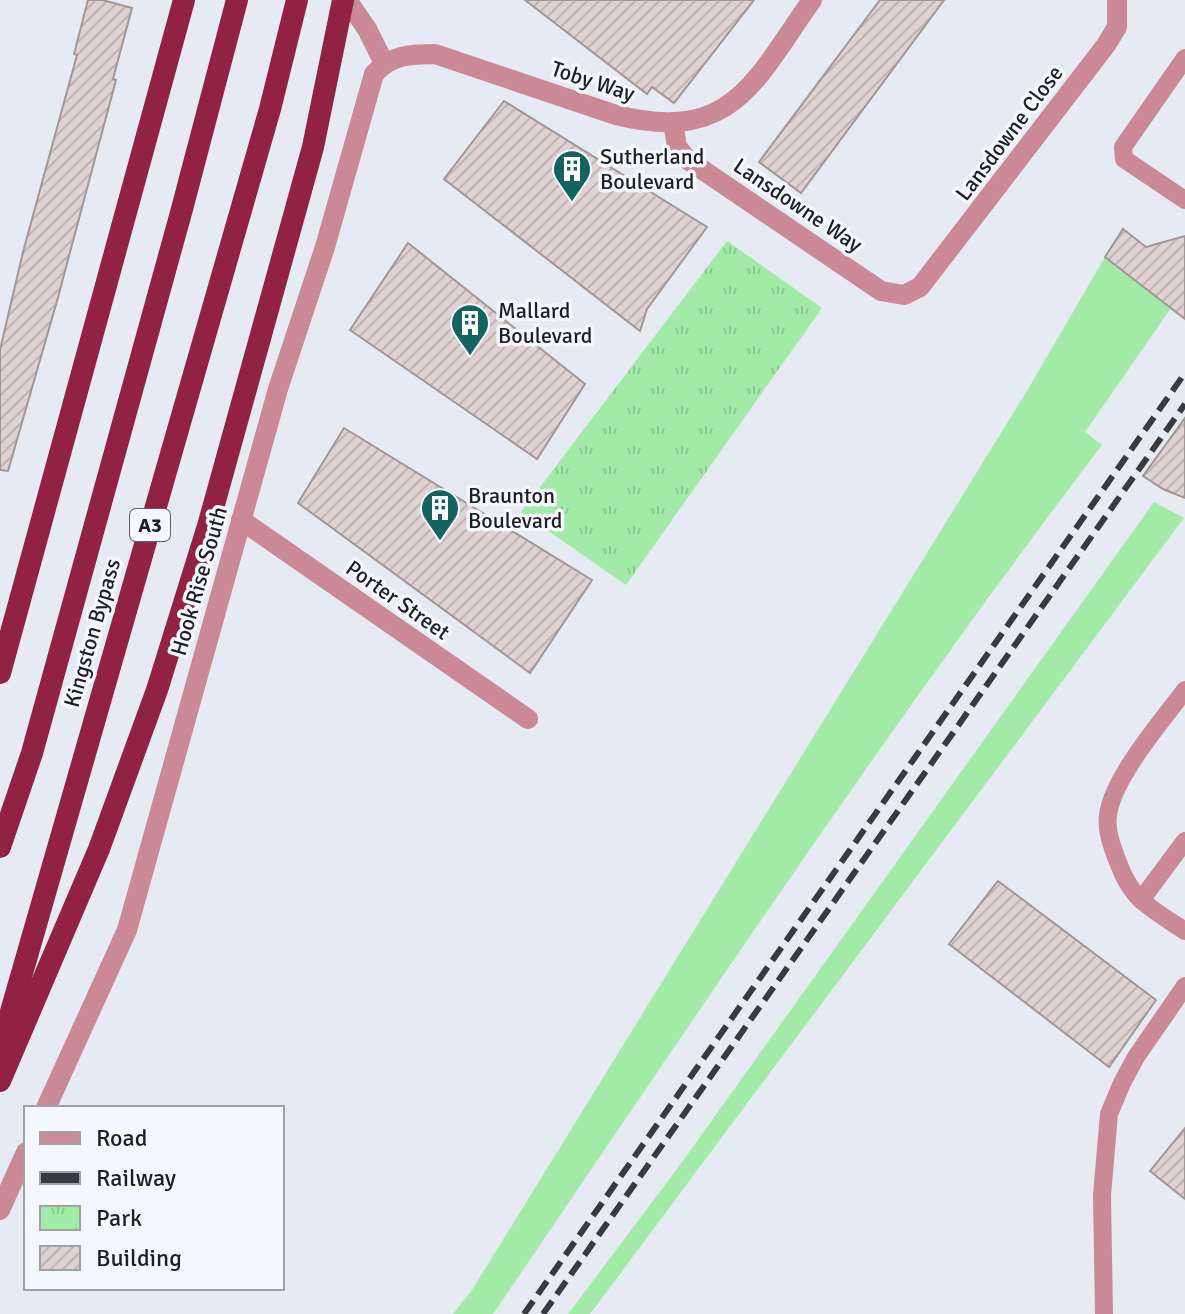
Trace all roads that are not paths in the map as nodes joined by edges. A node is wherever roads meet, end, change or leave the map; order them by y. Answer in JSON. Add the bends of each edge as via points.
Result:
{"nodes":[{"id":1,"x":184,"y":0,"type":"edge"},
{"id":2,"x":237,"y":0,"type":"edge"},
{"id":3,"x":297,"y":0,"type":"edge"},
{"id":4,"x":345,"y":0,"type":"edge"},
{"id":5,"x":812,"y":0,"type":"edge"},
{"id":6,"x":1117,"y":0,"type":"edge"},
{"id":7,"x":1185,"y":58,"type":"edge"},
{"id":8,"x":384,"y":63,"type":"junction"},
{"id":9,"x":673,"y":122,"type":"junction"},
{"id":10,"x":1185,"y":200,"type":"edge"},
{"id":11,"x":920,"y":287,"type":"joint"},
{"id":12,"x":241,"y":520,"type":"junction"},
{"id":13,"x":0,"y":673,"type":"edge"},
{"id":14,"x":1185,"y":690,"type":"edge"},
{"id":15,"x":528,"y":719,"type":"dead end"},
{"id":16,"x":1185,"y":841,"type":"edge"},
{"id":17,"x":0,"y":847,"type":"edge"},
{"id":18,"x":1141,"y":900,"type":"junction"},
{"id":19,"x":1185,"y":931,"type":"edge"},
{"id":20,"x":1185,"y":986,"type":"edge"},
{"id":21,"x":0,"y":1050,"type":"edge"},
{"id":22,"x":0,"y":1081,"type":"edge"},
{"id":23,"x":47,"y":1106,"type":"edge"},
{"id":24,"x":24,"y":1156,"type":"edge"},
{"id":25,"x":0,"y":1210,"type":"edge"},
{"id":26,"x":1104,"y":1314,"type":"edge"}],
"edges":[{"from":1,"to":13,"type":"highway"},
{"from":2,"to":17,"type":"highway","name":"Kingston Bypass","number":"A3","via":[[36,738]]},
{"from":3,"to":21,"type":"highway","name":"Kingston Bypass","number":"A3"},
{"from":4,"to":8,"type":"street"},
{"from":4,"to":22,"type":"highway","via":[[313,147],[157,690],[99,849]]},
{"from":5,"to":9,"type":"street","name":"Toby Way","via":[[747,92],[721,111]]},
{"from":6,"to":11,"type":"street","name":"Lansdowne Close","via":[[1117,27],[1106,45]]},
{"from":7,"to":10,"type":"lane","via":[[1123,147],[1124,159]]},
{"from":8,"to":9,"type":"street","name":"Toby Way","via":[[409,54],[435,54],[616,115]]},
{"from":8,"to":12,"type":"street","name":"Hook Rise South","via":[[374,74]]},
{"from":9,"to":11,"type":"street","name":"Lansdowne Way","via":[[677,147],[688,160],[881,291],[904,295]]},
{"from":12,"to":15,"type":"street","name":"Porter Street"},
{"from":12,"to":23,"type":"street","name":"Hook Rise South","via":[[127,930]]},
{"from":14,"to":18,"type":"lane","via":[[1145,743],[1108,815],[1122,874]]},
{"from":16,"to":18,"type":"lane"},
{"from":18,"to":19,"type":"lane"},
{"from":20,"to":26,"type":"lane","via":[[1136,1057],[1109,1114],[1102,1195]]},
{"from":24,"to":25,"type":"street"}]}
